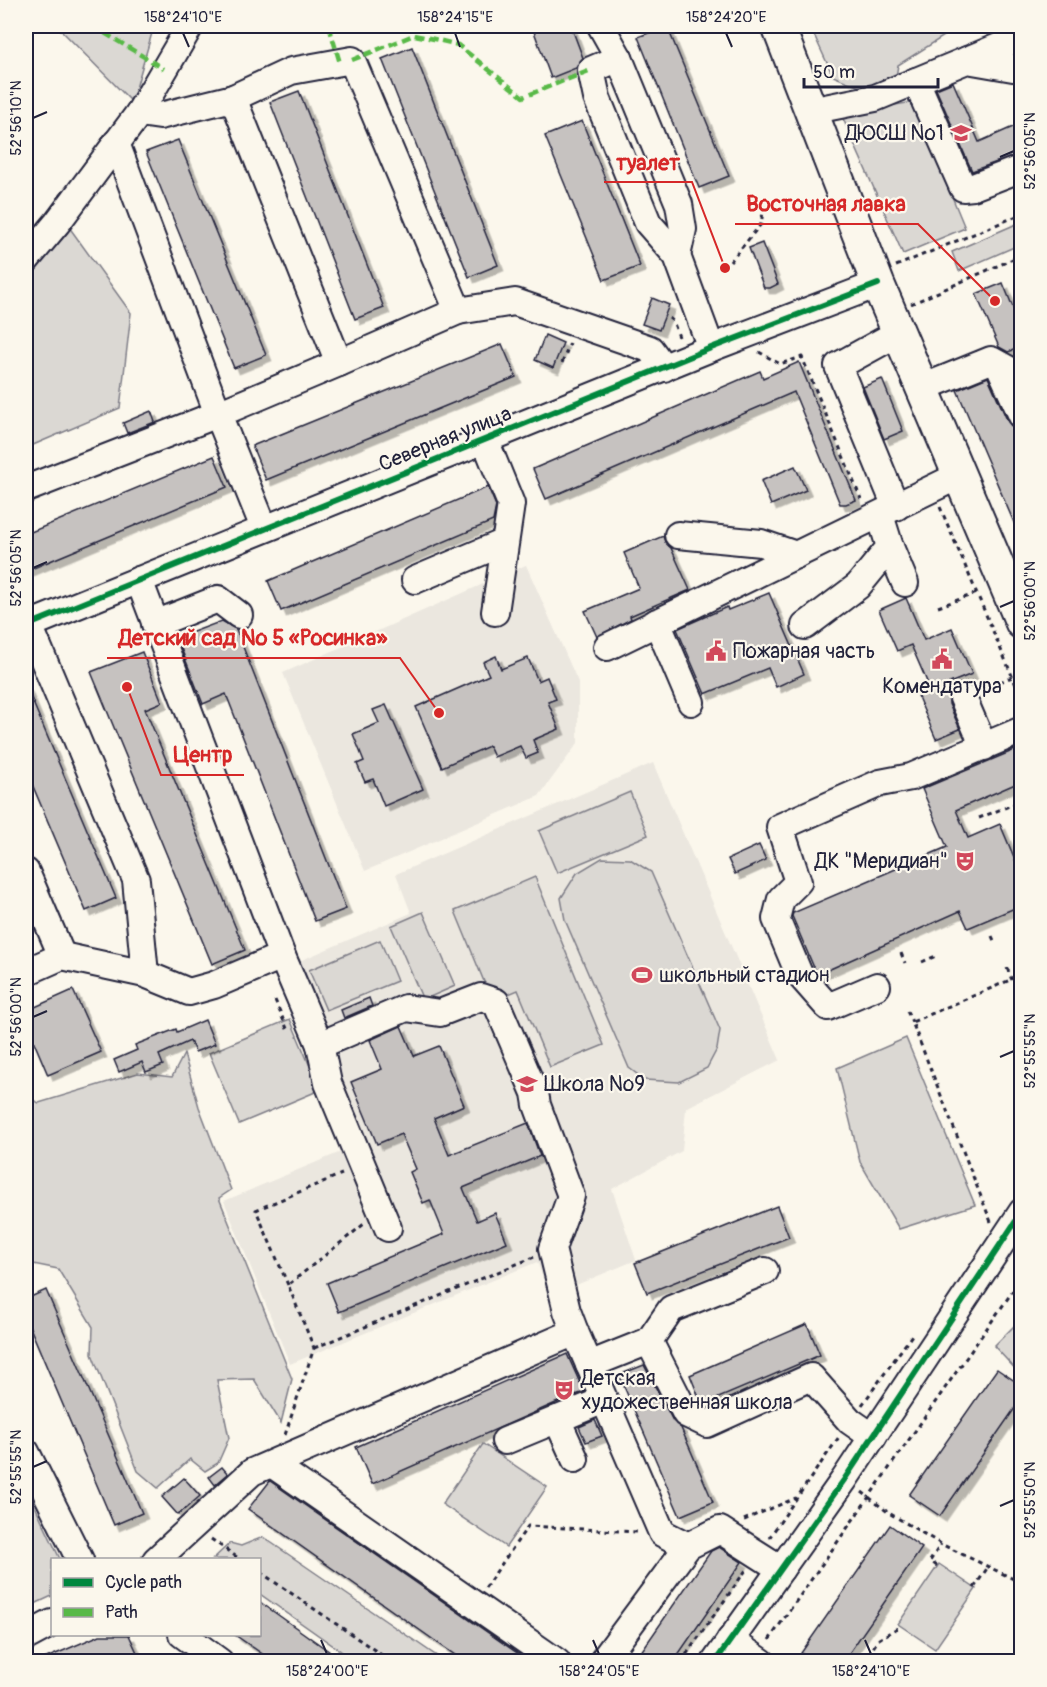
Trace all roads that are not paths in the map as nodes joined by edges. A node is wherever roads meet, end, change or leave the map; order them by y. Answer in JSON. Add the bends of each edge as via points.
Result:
{"nodes":[{"id":1,"x":190,"y":26,"type":"edge"},
{"id":2,"x":601,"y":26,"type":"edge"},
{"id":3,"x":778,"y":26,"type":"edge"},
{"id":4,"x":1022,"y":37,"type":"edge"},
{"id":5,"x":619,"y":58,"type":"junction"},
{"id":6,"x":968,"y":60,"type":"junction"},
{"id":7,"x":1022,"y":68,"type":"edge"},
{"id":8,"x":916,"y":81,"type":"junction"},
{"id":9,"x":233,"y":98,"type":"junction"},
{"id":10,"x":810,"y":111,"type":"junction"},
{"id":11,"x":139,"y":113,"type":"junction"},
{"id":12,"x":116,"y":143,"type":"junction"},
{"id":13,"x":1022,"y":168,"type":"edge"},
{"id":14,"x":677,"y":256,"type":"junction"},
{"id":15,"x":26,"y":260,"type":"edge"},
{"id":16,"x":876,"y":278,"type":"junction"},
{"id":17,"x":458,"y":311,"type":"junction"},
{"id":18,"x":894,"y":323,"type":"junction"},
{"id":19,"x":711,"y":348,"type":"junction"},
{"id":20,"x":339,"y":363,"type":"junction"},
{"id":21,"x":1014,"y":366,"type":"edge"},
{"id":22,"x":664,"y":368,"type":"junction"},
{"id":23,"x":922,"y":388,"type":"junction"},
{"id":24,"x":218,"y":414,"type":"junction"},
{"id":25,"x":1022,"y":416,"type":"edge"},
{"id":26,"x":485,"y":441,"type":"junction"},
{"id":27,"x":945,"y":483,"type":"junction"},
{"id":28,"x":26,"y":489,"type":"edge"},
{"id":29,"x":879,"y":507,"type":"junction"},
{"id":30,"x":264,"y":528,"type":"junction"},
{"id":31,"x":678,"y":535,"type":"dead end"},
{"id":32,"x":505,"y":542,"type":"junction"},
{"id":33,"x":890,"y":547,"type":"junction"},
{"id":34,"x":796,"y":555,"type":"junction"},
{"id":35,"x":138,"y":579,"type":"junction"},
{"id":36,"x":415,"y":580,"type":"dead end"},
{"id":37,"x":905,"y":583,"type":"dead end"},
{"id":38,"x":495,"y":612,"type":"dead end"},
{"id":39,"x":239,"y":615,"type":"dead end"},
{"id":40,"x":657,"y":622,"type":"junction"},
{"id":41,"x":1022,"y":623,"type":"edge"},
{"id":42,"x":155,"y":624,"type":"junction"},
{"id":43,"x":27,"y":625,"type":"edge"},
{"id":44,"x":805,"y":626,"type":"dead end"},
{"id":45,"x":607,"y":647,"type":"dead end"},
{"id":46,"x":963,"y":698,"type":"road end"},
{"id":47,"x":691,"y":702,"type":"dead end"},
{"id":48,"x":1022,"y":730,"type":"edge"},
{"id":49,"x":984,"y":747,"type":"junction"},
{"id":50,"x":26,"y":873,"type":"edge"},
{"id":51,"x":62,"y":956,"type":"junction"},
{"id":52,"x":282,"y":956,"type":"junction"},
{"id":53,"x":26,"y":972,"type":"edge"},
{"id":54,"x":145,"y":974,"type":"junction"},
{"id":55,"x":877,"y":986,"type":"dead end"},
{"id":56,"x":320,"y":1045,"type":"junction"},
{"id":57,"x":1010,"y":1214,"type":"edge"},
{"id":58,"x":376,"y":1226,"type":"road end"},
{"id":59,"x":765,"y":1271,"type":"dead end"},
{"id":60,"x":575,"y":1332,"type":"junction"},
{"id":61,"x":649,"y":1341,"type":"junction"},
{"id":62,"x":589,"y":1365,"type":"junction"},
{"id":63,"x":604,"y":1400,"type":"junction"},
{"id":64,"x":558,"y":1419,"type":"junction"},
{"id":65,"x":873,"y":1437,"type":"junction"},
{"id":66,"x":505,"y":1441,"type":"dead end"},
{"id":67,"x":26,"y":1452,"type":"edge"},
{"id":68,"x":575,"y":1459,"type":"dead end"},
{"id":69,"x":272,"y":1464,"type":"junction"},
{"id":70,"x":688,"y":1546,"type":"junction"},
{"id":71,"x":79,"y":1558,"type":"edge"},
{"id":72,"x":158,"y":1558,"type":"edge"},
{"id":73,"x":781,"y":1569,"type":"junction"},
{"id":74,"x":51,"y":1624,"type":"edge"},
{"id":75,"x":182,"y":1636,"type":"edge"},
{"id":76,"x":183,"y":1636,"type":"edge"},
{"id":77,"x":26,"y":1637,"type":"edge"},
{"id":78,"x":730,"y":1640,"type":"junction"},
{"id":79,"x":759,"y":1660,"type":"edge"},
{"id":80,"x":184,"y":1662,"type":"edge"},
{"id":81,"x":220,"y":1662,"type":"edge"},
{"id":82,"x":557,"y":1662,"type":"edge"},
{"id":83,"x":602,"y":1662,"type":"edge"},
{"id":84,"x":715,"y":1662,"type":"edge"}],
"edges":[{"from":1,"to":11,"type":"street"},
{"from":2,"to":5,"type":"street"},
{"from":3,"to":10,"type":"main road"},
{"from":4,"to":6,"type":"street"},
{"from":5,"to":14,"type":"street","via":[[679,204],[683,229]]},
{"from":5,"to":14,"type":"street","via":[[591,70],[597,98],[648,223]]},
{"from":6,"to":7,"type":"street"},
{"from":6,"to":8,"type":"street"},
{"from":8,"to":10,"type":"street","via":[[875,98]]},
{"from":8,"to":13,"type":"street","via":[[963,188]]},
{"from":9,"to":11,"type":"street","via":[[160,116]]},
{"from":9,"to":17,"type":"street","via":[[291,71],[352,60]]},
{"from":9,"to":20,"type":"street"},
{"from":10,"to":16,"type":"main road"},
{"from":11,"to":12,"type":"street"},
{"from":12,"to":15,"type":"street"},
{"from":12,"to":24,"type":"street"},
{"from":14,"to":19,"type":"street"},
{"from":16,"to":18,"type":"main road"},
{"from":16,"to":19,"type":"street","name":"Северная улица"},
{"from":17,"to":20,"type":"street"},
{"from":17,"to":22,"type":"street","via":[[515,302],[650,349]]},
{"from":18,"to":23,"type":"main road"},
{"from":18,"to":29,"type":"street","via":[[838,366]]},
{"from":19,"to":22,"type":"street","name":"Северная улица"},
{"from":20,"to":24,"type":"street"},
{"from":21,"to":23,"type":"street","via":[[991,360]]},
{"from":21,"to":25,"type":"street"},
{"from":22,"to":26,"type":"street","name":"Северная улица"},
{"from":23,"to":27,"type":"main road"},
{"from":24,"to":28,"type":"street"},
{"from":24,"to":30,"type":"street"},
{"from":26,"to":30,"type":"street","name":"Северная улица"},
{"from":26,"to":32,"type":"street","via":[[511,504]]},
{"from":27,"to":29,"type":"street"},
{"from":27,"to":41,"type":"main road"},
{"from":29,"to":33,"type":"street"},
{"from":29,"to":34,"type":"street"},
{"from":30,"to":35,"type":"street","name":"Северная улица"},
{"from":31,"to":34,"type":"street","via":[[761,543]]},
{"from":32,"to":36,"type":"street"},
{"from":32,"to":38,"type":"street"},
{"from":33,"to":37,"type":"street"},
{"from":33,"to":44,"type":"street","via":[[858,586]]},
{"from":34,"to":40,"type":"street"},
{"from":35,"to":42,"type":"street"},
{"from":35,"to":43,"type":"street","name":"Северная улица"},
{"from":39,"to":42,"type":"street","via":[[218,599]]},
{"from":40,"to":45,"type":"street"},
{"from":40,"to":47,"type":"street"},
{"from":42,"to":52,"type":"street"},
{"from":43,"to":54,"type":"street","via":[[136,880]]},
{"from":46,"to":49,"type":"street"},
{"from":48,"to":49,"type":"street"},
{"from":49,"to":55,"type":"street","via":[[911,777],[880,783],[780,827],[798,882],[781,899],[776,918],[799,974],[828,1007]]},
{"from":50,"to":51,"type":"street"},
{"from":51,"to":53,"type":"street"},
{"from":51,"to":54,"type":"street"},
{"from":52,"to":54,"type":"street","via":[[189,992]]},
{"from":52,"to":56,"type":"street"},
{"from":56,"to":58,"type":"street","via":[[327,1083],[362,1165]]},
{"from":56,"to":60,"type":"street","via":[[406,1008],[440,1013],[481,997],[496,1002],[535,1094],[571,1196],[552,1250]]},
{"from":57,"to":65,"type":"street"},
{"from":59,"to":61,"type":"street","via":[[671,1309]]},
{"from":60,"to":62,"type":"street"},
{"from":60,"to":69,"type":"street"},
{"from":61,"to":62,"type":"street"},
{"from":61,"to":65,"type":"street","via":[[686,1414],[707,1424],[811,1377],[850,1420]]},
{"from":62,"to":63,"type":"street"},
{"from":63,"to":64,"type":"street"},
{"from":63,"to":70,"type":"street","via":[[662,1533]]},
{"from":64,"to":66,"type":"street"},
{"from":64,"to":68,"type":"street"},
{"from":65,"to":73,"type":"street"},
{"from":67,"to":71,"type":"street"},
{"from":69,"to":72,"type":"street","via":[[252,1472]]},
{"from":69,"to":82,"type":"street"},
{"from":70,"to":73,"type":"street","via":[[720,1530]]},
{"from":70,"to":83,"type":"street"},
{"from":73,"to":78,"type":"street"},
{"from":74,"to":77,"type":"street"},
{"from":75,"to":80,"type":"street"},
{"from":76,"to":81,"type":"street"},
{"from":78,"to":79,"type":"street"},
{"from":78,"to":84,"type":"street"}]}
